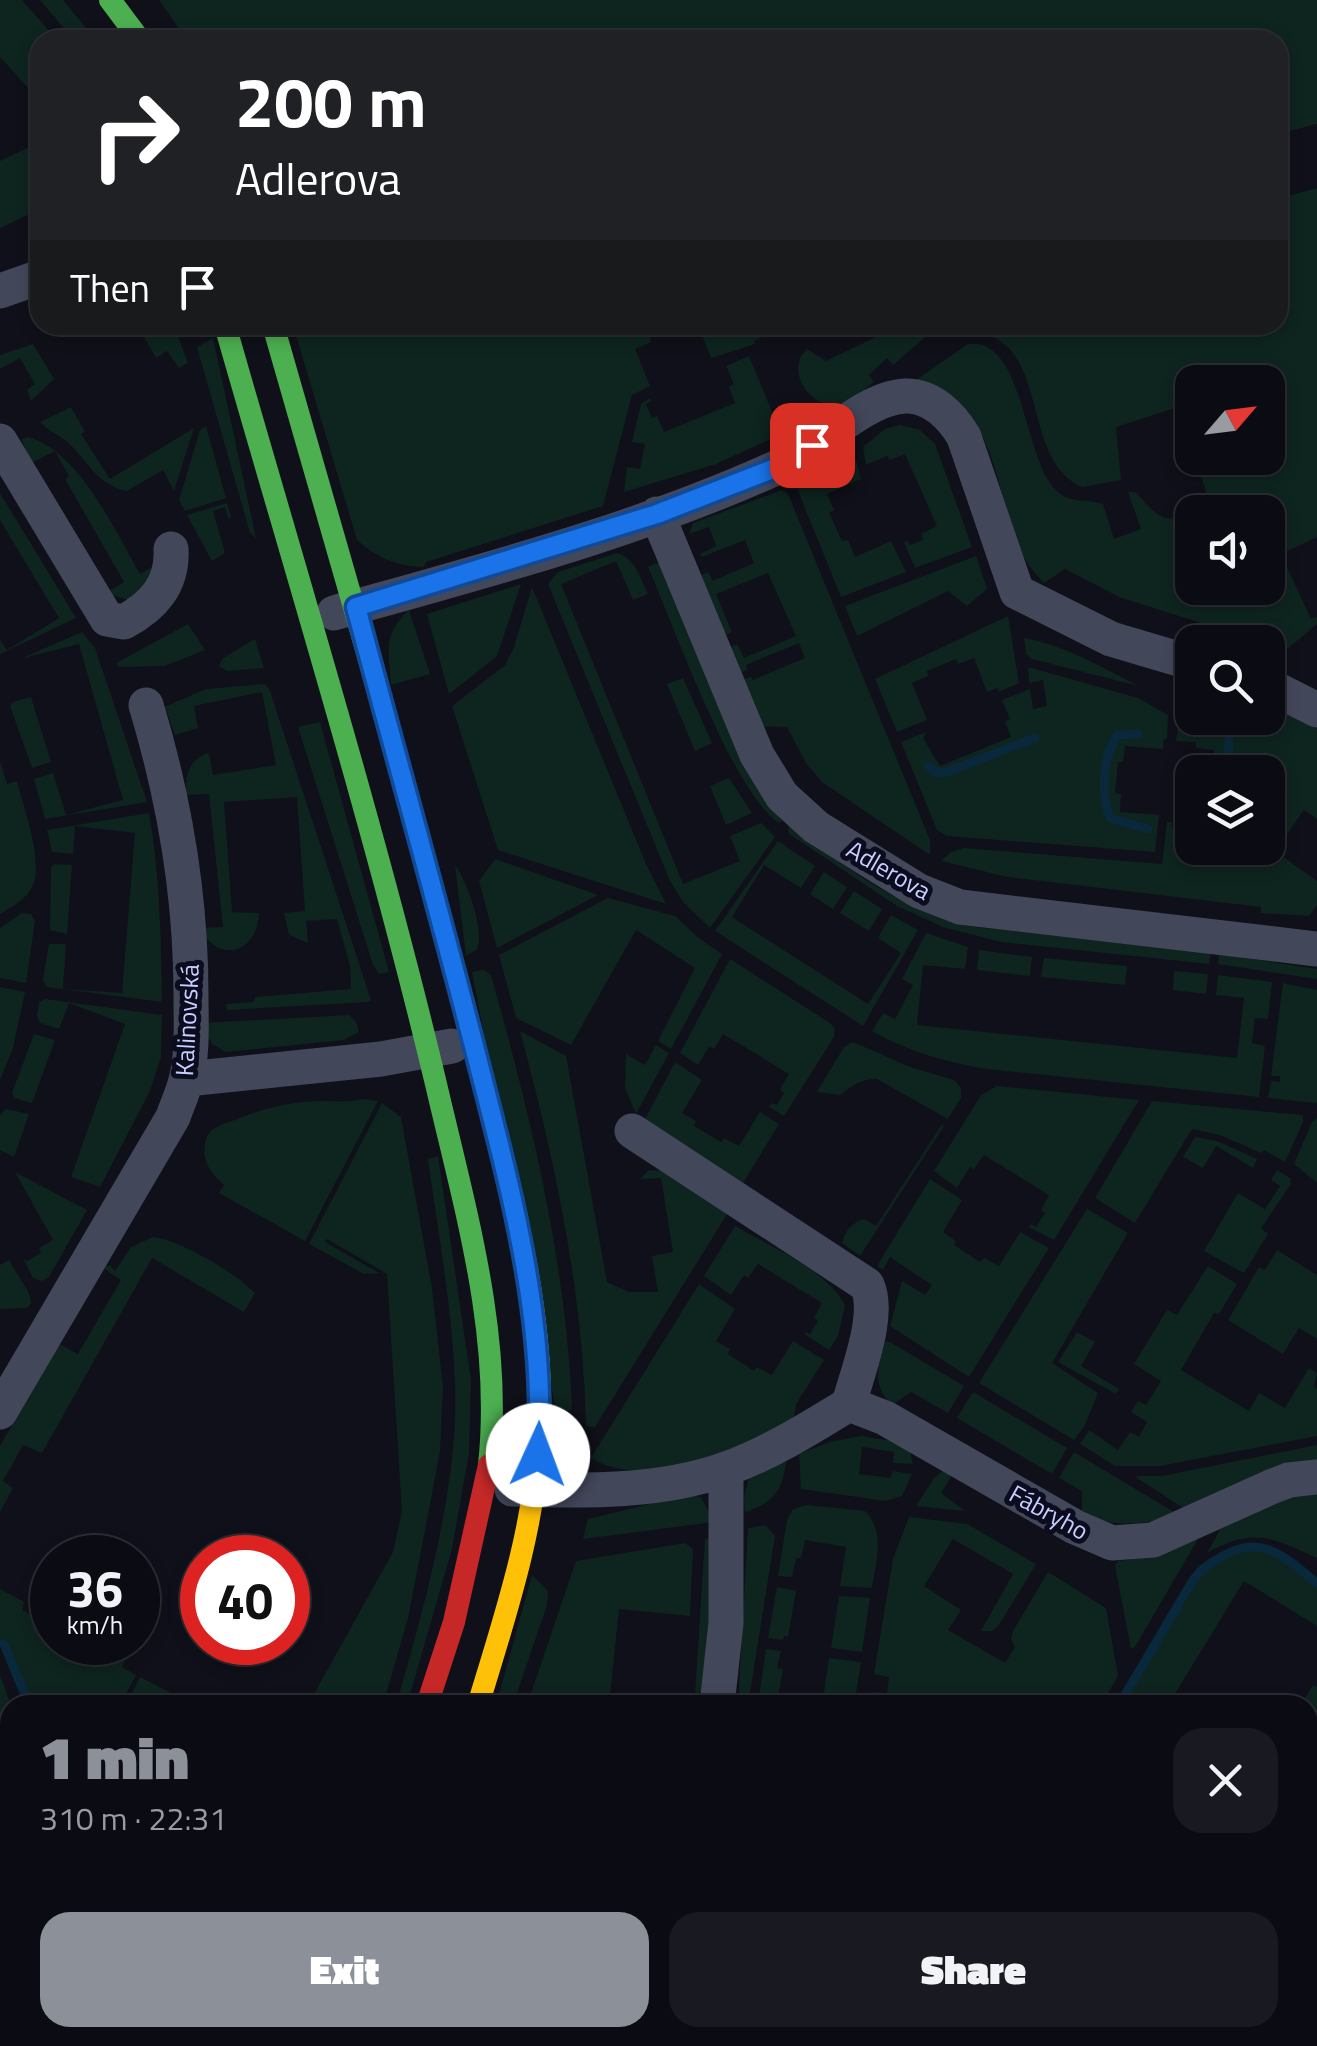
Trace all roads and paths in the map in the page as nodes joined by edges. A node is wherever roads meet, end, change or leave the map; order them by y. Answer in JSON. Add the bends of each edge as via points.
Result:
{"nodes":[{"id":1,"x":110,"y":0,"type":"edge"},
{"id":2,"x":132,"y":30,"type":"edge"},
{"id":3,"x":229,"y":335,"type":"edge"},
{"id":4,"x":257,"y":335,"type":"edge"},
{"id":5,"x":276,"y":335,"type":"edge"},
{"id":6,"x":296,"y":404,"type":"junction"},
{"id":7,"x":0,"y":441,"type":"edge"},
{"id":8,"x":657,"y":514,"type":"junction"},
{"id":9,"x":171,"y":549,"type":"dead end"},
{"id":10,"x":356,"y":607,"type":"junction"},
{"id":11,"x":309,"y":620,"type":"junction"},
{"id":12,"x":1175,"y":657,"type":"edge"},
{"id":13,"x":1285,"y":694,"type":"edge"},
{"id":14,"x":146,"y":705,"type":"dead end"},
{"id":15,"x":1317,"y":710,"type":"edge"},
{"id":16,"x":1317,"y":949,"type":"edge"},
{"id":17,"x":472,"y":1042,"type":"junction"},
{"id":18,"x":429,"y":1052,"type":"junction"},
{"id":19,"x":186,"y":1079,"type":"junction"},
{"id":20,"x":632,"y":1131,"type":"dead end"},
{"id":21,"x":849,"y":1404,"type":"junction"},
{"id":22,"x":0,"y":1412,"type":"edge"},
{"id":23,"x":726,"y":1469,"type":"junction"},
{"id":24,"x":1317,"y":1477,"type":"edge"},
{"id":25,"x":486,"y":1488,"type":"junction"},
{"id":26,"x":536,"y":1489,"type":"junction"},
{"id":27,"x":429,"y":1695,"type":"edge"},
{"id":28,"x":481,"y":1695,"type":"edge"},
{"id":29,"x":718,"y":1695,"type":"edge"}],
"edges":[{"from":1,"to":2,"type":"street"},
{"from":3,"to":11,"type":"street"},
{"from":4,"to":6,"type":"street","via":[[270,370]]},
{"from":5,"to":6,"type":"street"},
{"from":6,"to":10,"type":"street"},
{"from":7,"to":9,"type":"street","via":[[107,619],[124,622],[151,606],[167,578]]},
{"from":8,"to":10,"type":"street"},
{"from":8,"to":12,"type":"street","via":[[783,465],[880,402],[923,400],[941,408],[964,437],[1017,592],[1111,639]]},
{"from":8,"to":16,"type":"street","name":"Adlerova","via":[[757,755],[782,796],[816,827],[960,908]]},
{"from":10,"to":11,"type":"street"},
{"from":10,"to":17,"type":"street"},
{"from":11,"to":18,"type":"street"},
{"from":13,"to":15,"type":"street"},
{"from":14,"to":19,"type":"street","name":"Kalinovská","via":[[182,854],[191,966]]},
{"from":17,"to":18,"type":"street"},
{"from":17,"to":26,"type":"street","via":[[518,1224],[536,1330]]},
{"from":18,"to":19,"type":"street"},
{"from":18,"to":25,"type":"street","via":[[490,1343],[493,1426]]},
{"from":19,"to":22,"type":"street","name":"Kalinovská","via":[[172,1117]]},
{"from":20,"to":21,"type":"street","via":[[868,1286],[870,1324]]},
{"from":21,"to":23,"type":"street"},
{"from":21,"to":24,"type":"street","name":"Fábryho","via":[[1112,1543],[1153,1540],[1273,1486]]},
{"from":23,"to":26,"type":"street","via":[[651,1486]]},
{"from":23,"to":29,"type":"street","via":[[726,1623]]},
{"from":25,"to":26,"type":"street"},
{"from":25,"to":27,"type":"street"},
{"from":26,"to":28,"type":"street"}]}
